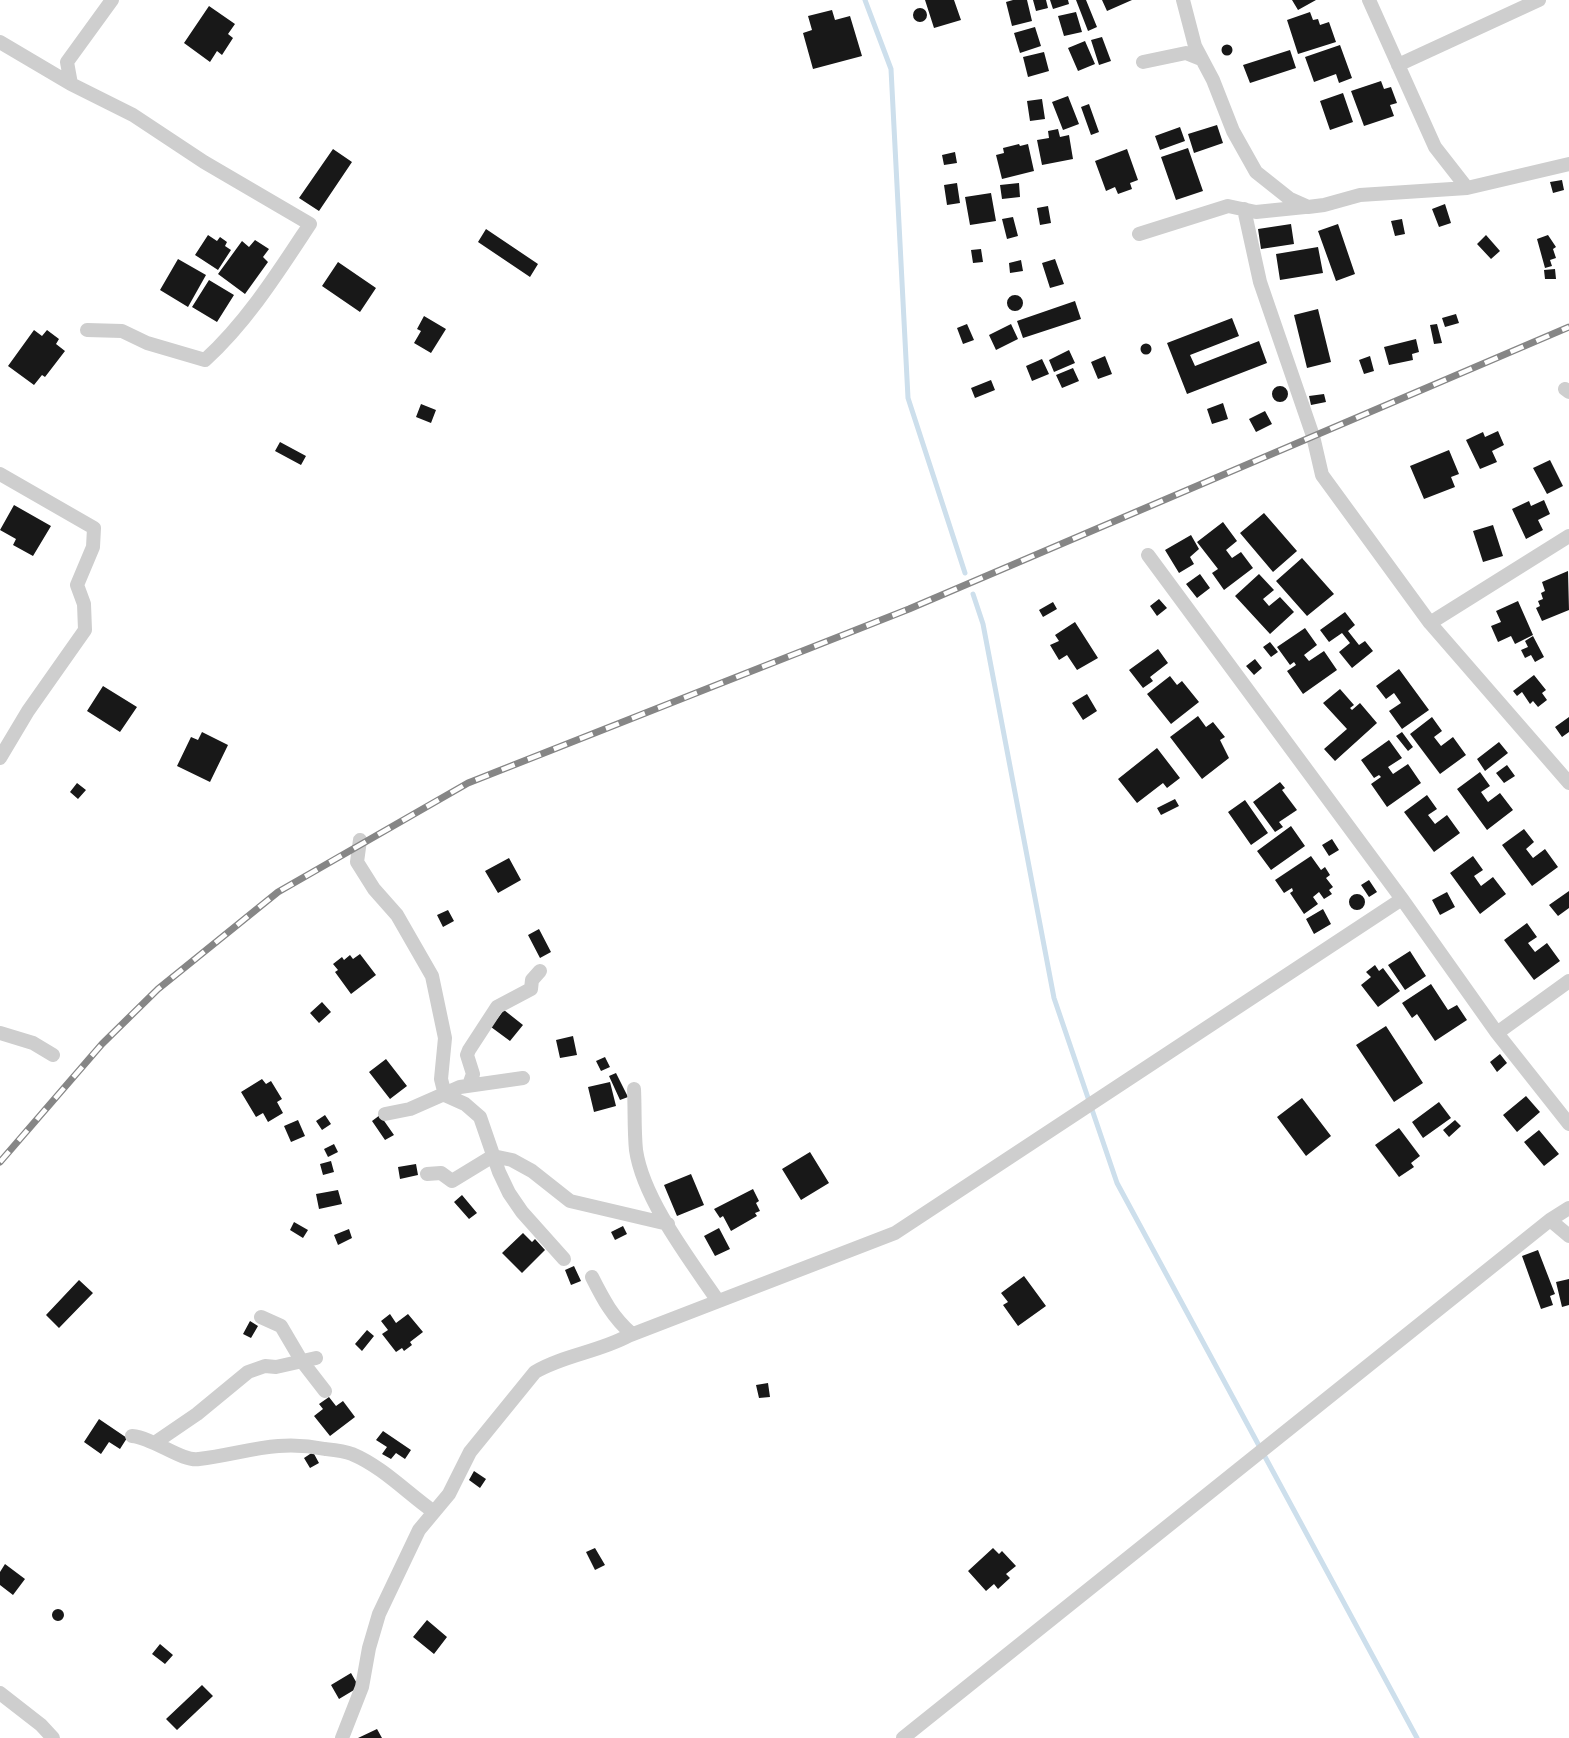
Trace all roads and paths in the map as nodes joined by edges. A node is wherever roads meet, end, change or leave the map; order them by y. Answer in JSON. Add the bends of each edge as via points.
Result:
{"nodes":[{"id":1,"x":112,"y":0,"type":"edge"},
{"id":2,"x":1183,"y":0,"type":"edge"},
{"id":3,"x":1369,"y":0,"type":"edge"},
{"id":4,"x":1539,"y":0,"type":"edge"},
{"id":5,"x":0,"y":42,"type":"edge"},
{"id":6,"x":1201,"y":59,"type":"junction"},
{"id":7,"x":1143,"y":62,"type":"dead end"},
{"id":8,"x":1398,"y":65,"type":"junction"},
{"id":9,"x":71,"y":84,"type":"junction"},
{"id":10,"x":1569,"y":164,"type":"edge"},
{"id":11,"x":1467,"y":188,"type":"junction"},
{"id":12,"x":1308,"y":207,"type":"junction"},
{"id":13,"x":1244,"y":209,"type":"junction"},
{"id":14,"x":1139,"y":234,"type":"dead end"},
{"id":15,"x":87,"y":330,"type":"dead end"},
{"id":16,"x":0,"y":474,"type":"edge"},
{"id":17,"x":1569,"y":536,"type":"edge"},
{"id":18,"x":1148,"y":555,"type":"dead end"},
{"id":19,"x":1430,"y":622,"type":"junction"},
{"id":20,"x":0,"y":758,"type":"edge"},
{"id":21,"x":1566,"y":774,"type":"edge"},
{"id":22,"x":360,"y":840,"type":"dead end"},
{"id":23,"x":1402,"y":899,"type":"junction"},
{"id":24,"x":540,"y":971,"type":"dead end"},
{"id":25,"x":1569,"y":981,"type":"edge"},
{"id":26,"x":0,"y":1033,"type":"edge"},
{"id":27,"x":1497,"y":1033,"type":"junction"},
{"id":28,"x":53,"y":1054,"type":"dead end"},
{"id":29,"x":523,"y":1078,"type":"dead end"},
{"id":30,"x":469,"y":1084,"type":"junction"},
{"id":31,"x":634,"y":1089,"type":"dead end"},
{"id":32,"x":445,"y":1095,"type":"junction"},
{"id":33,"x":385,"y":1114,"type":"dead end"},
{"id":34,"x":1569,"y":1124,"type":"edge"},
{"id":35,"x":494,"y":1156,"type":"junction"},
{"id":36,"x":428,"y":1173,"type":"dead end"},
{"id":37,"x":1569,"y":1208,"type":"edge"},
{"id":38,"x":1550,"y":1220,"type":"junction"},
{"id":39,"x":668,"y":1224,"type":"junction"},
{"id":40,"x":1569,"y":1236,"type":"edge"},
{"id":41,"x":564,"y":1259,"type":"dead end"},
{"id":42,"x":592,"y":1277,"type":"dead end"},
{"id":43,"x":718,"y":1301,"type":"junction"},
{"id":44,"x":261,"y":1317,"type":"dead end"},
{"id":45,"x":632,"y":1334,"type":"junction"},
{"id":46,"x":316,"y":1358,"type":"dead end"},
{"id":47,"x":301,"y":1360,"type":"junction"},
{"id":48,"x":325,"y":1391,"type":"dead end"},
{"id":49,"x":132,"y":1436,"type":"dead end"},
{"id":50,"x":156,"y":1442,"type":"junction"},
{"id":51,"x":434,"y":1512,"type":"junction"},
{"id":52,"x":0,"y":1693,"type":"edge"},
{"id":53,"x":53,"y":1738,"type":"edge"},
{"id":54,"x":342,"y":1738,"type":"edge"},
{"id":55,"x":903,"y":1738,"type":"edge"}],
"edges":[{"from":1,"to":9,"type":"street","via":[[67,62]]},
{"from":2,"to":6,"type":"street"},
{"from":3,"to":8,"type":"street"},
{"from":4,"to":8,"type":"street"},
{"from":5,"to":9,"type":"street"},
{"from":6,"to":7,"type":"street","via":[[1186,53]]},
{"from":6,"to":12,"type":"street","via":[[1256,172],[1281,193]]},
{"from":8,"to":11,"type":"street","via":[[1435,147]]},
{"from":9,"to":15,"type":"street","via":[[133,116],[310,224],[223,345],[205,360],[122,331]]},
{"from":10,"to":11,"type":"street"},
{"from":11,"to":12,"type":"street","via":[[1360,195]]},
{"from":12,"to":13,"type":"street","via":[[1256,212]]},
{"from":13,"to":14,"type":"street","via":[[1228,206]]},
{"from":13,"to":19,"type":"street","via":[[1260,282],[1322,475]]},
{"from":16,"to":20,"type":"street","via":[[94,528],[93,546],[77,585],[84,604],[85,630]]},
{"from":17,"to":19,"type":"street"},
{"from":18,"to":23,"type":"street"},
{"from":19,"to":21,"type":"street"},
{"from":22,"to":32,"type":"street","via":[[357,862],[402,923],[432,976],[445,1038],[441,1079]]},
{"from":23,"to":27,"type":"street"},
{"from":23,"to":43,"type":"street","via":[[895,1233]]},
{"from":24,"to":30,"type":"street","via":[[532,980],[531,989],[497,1007],[469,1050],[474,1074]]},
{"from":25,"to":27,"type":"street"},
{"from":26,"to":28,"type":"street"},
{"from":27,"to":34,"type":"street"},
{"from":29,"to":30,"type":"street"},
{"from":30,"to":32,"type":"street"},
{"from":31,"to":39,"type":"street","via":[[636,1151],[645,1182]]},
{"from":32,"to":33,"type":"street"},
{"from":32,"to":35,"type":"street","via":[[465,1104],[480,1117]]},
{"from":35,"to":36,"type":"street","via":[[452,1180],[441,1173]]},
{"from":35,"to":39,"type":"street","via":[[512,1160],[570,1201]]},
{"from":35,"to":41,"type":"street","via":[[509,1193]]},
{"from":37,"to":38,"type":"street"},
{"from":38,"to":40,"type":"street"},
{"from":38,"to":55,"type":"street"},
{"from":39,"to":43,"type":"street"},
{"from":42,"to":45,"type":"street","via":[[609,1309]]},
{"from":43,"to":45,"type":"street"},
{"from":44,"to":47,"type":"street","via":[[281,1326]]},
{"from":45,"to":51,"type":"street","via":[[535,1372],[470,1452]]},
{"from":46,"to":47,"type":"street"},
{"from":47,"to":48,"type":"street"},
{"from":47,"to":50,"type":"street","via":[[248,1372],[198,1414]]},
{"from":49,"to":50,"type":"street"},
{"from":50,"to":51,"type":"street","via":[[198,1460],[263,1446],[308,1445],[352,1454]]},
{"from":51,"to":54,"type":"street","via":[[420,1530],[379,1614],[362,1687]]},
{"from":52,"to":53,"type":"street"}]}
